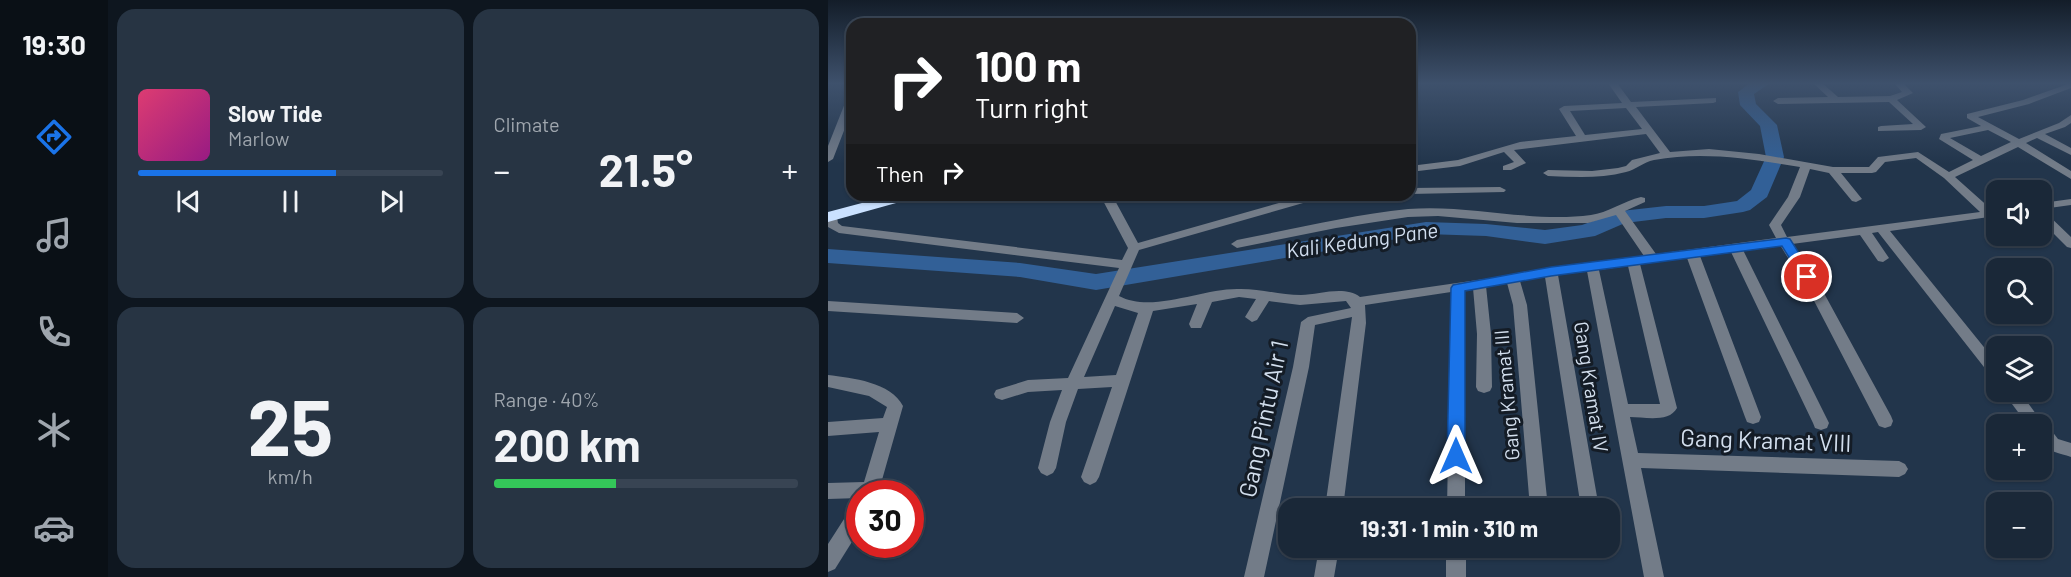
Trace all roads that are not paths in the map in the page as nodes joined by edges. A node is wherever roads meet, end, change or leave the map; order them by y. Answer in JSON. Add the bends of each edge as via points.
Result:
{"nodes":[{"id":1,"x":1564,"y":110,"type":"edge"},
{"id":2,"x":1633,"y":110,"type":"edge"},
{"id":3,"x":1903,"y":110,"type":"edge"},
{"id":4,"x":1992,"y":110,"type":"edge"},
{"id":5,"x":846,"y":113,"type":"edge"},
{"id":6,"x":2071,"y":118,"type":"edge"},
{"id":7,"x":1989,"y":127,"type":"junction"},
{"id":8,"x":2066,"y":127,"type":"edge"},
{"id":9,"x":1881,"y":129,"type":"dead end"},
{"id":10,"x":1648,"y":131,"type":"junction"},
{"id":11,"x":2037,"y":134,"type":"junction"},
{"id":12,"x":1582,"y":138,"type":"junction"},
{"id":13,"x":2019,"y":143,"type":"junction"},
{"id":14,"x":1506,"y":148,"type":"junction"},
{"id":15,"x":2071,"y":152,"type":"edge"},
{"id":16,"x":1666,"y":155,"type":"junction"},
{"id":17,"x":828,"y":159,"type":"edge"},
{"id":18,"x":1981,"y":161,"type":"junction"},
{"id":19,"x":1800,"y":165,"type":"junction"},
{"id":20,"x":1508,"y":168,"type":"dead end"},
{"id":21,"x":1416,"y":169,"type":"edge"},
{"id":22,"x":1833,"y":170,"type":"junction"},
{"id":23,"x":1548,"y":173,"type":"dead end"},
{"id":24,"x":1948,"y":176,"type":"junction"},
{"id":25,"x":2071,"y":176,"type":"edge"},
{"id":26,"x":1500,"y":190,"type":"dead end"},
{"id":27,"x":1416,"y":191,"type":"edge"},
{"id":28,"x":1856,"y":199,"type":"dead end"},
{"id":29,"x":1641,"y":200,"type":"dead end"},
{"id":30,"x":886,"y":201,"type":"edge"},
{"id":31,"x":1109,"y":201,"type":"edge"},
{"id":32,"x":1290,"y":201,"type":"edge"},
{"id":33,"x":2071,"y":202,"type":"edge"},
{"id":34,"x":2052,"y":205,"type":"edge"},
{"id":35,"x":1618,"y":209,"type":"junction"},
{"id":36,"x":1986,"y":210,"type":"edge"},
{"id":37,"x":830,"y":216,"type":"edge"},
{"id":38,"x":2052,"y":226,"type":"edge"},
{"id":39,"x":1882,"y":229,"type":"junction"},
{"id":40,"x":1864,"y":231,"type":"junction"},
{"id":41,"x":1782,"y":237,"type":"junction"},
{"id":42,"x":1237,"y":244,"type":"dead end"},
{"id":43,"x":2071,"y":244,"type":"edge"},
{"id":44,"x":1735,"y":247,"type":"junction"},
{"id":45,"x":1134,"y":248,"type":"junction"},
{"id":46,"x":1692,"y":253,"type":"junction"},
{"id":47,"x":1651,"y":256,"type":"junction"},
{"id":48,"x":1883,"y":258,"type":"dead end"},
{"id":49,"x":1633,"y":261,"type":"junction"},
{"id":50,"x":1592,"y":266,"type":"junction"},
{"id":51,"x":1126,"y":267,"type":"junction"},
{"id":52,"x":1551,"y":272,"type":"junction"},
{"id":53,"x":1513,"y":279,"type":"junction"},
{"id":54,"x":1479,"y":284,"type":"junction"},
{"id":55,"x":1458,"y":288,"type":"junction"},
{"id":56,"x":1113,"y":296,"type":"junction"},
{"id":57,"x":1207,"y":296,"type":"junction"},
{"id":58,"x":1265,"y":296,"type":"junction"},
{"id":59,"x":1357,"y":304,"type":"junction"},
{"id":60,"x":828,"y":306,"type":"edge"},
{"id":61,"x":1147,"y":307,"type":"junction"},
{"id":62,"x":1252,"y":317,"type":"dead end"},
{"id":63,"x":1017,"y":318,"type":"dead end"},
{"id":64,"x":1196,"y":324,"type":"dead end"},
{"id":65,"x":1986,"y":359,"type":"edge"},
{"id":66,"x":828,"y":381,"type":"edge"},
{"id":67,"x":1122,"y":381,"type":"junction"},
{"id":68,"x":1073,"y":383,"type":"junction"},
{"id":69,"x":1484,"y":387,"type":"dead end"},
{"id":70,"x":1002,"y":394,"type":"dead end"},
{"id":71,"x":1622,"y":410,"type":"junction"},
{"id":72,"x":1753,"y":417,"type":"dead end"},
{"id":73,"x":1885,"y":421,"type":"dead end"},
{"id":74,"x":1821,"y":423,"type":"dead end"},
{"id":75,"x":891,"y":424,"type":"junction"},
{"id":76,"x":828,"y":429,"type":"edge"},
{"id":77,"x":2052,"y":444,"type":"edge"},
{"id":78,"x":2071,"y":450,"type":"edge"},
{"id":79,"x":1632,"y":460,"type":"junction"},
{"id":80,"x":1047,"y":468,"type":"dead end"},
{"id":81,"x":1899,"y":469,"type":"dead end"},
{"id":82,"x":1090,"y":477,"type":"dead end"},
{"id":83,"x":874,"y":480,"type":"edge"},
{"id":84,"x":828,"y":492,"type":"edge"},
{"id":85,"x":846,"y":492,"type":"edge"},
{"id":86,"x":1335,"y":498,"type":"edge"},
{"id":87,"x":1456,"y":498,"type":"edge"},
{"id":88,"x":1538,"y":498,"type":"edge"},
{"id":89,"x":1588,"y":498,"type":"edge"},
{"id":90,"x":846,"y":533,"type":"edge"},
{"id":91,"x":1327,"y":558,"type":"edge"},
{"id":92,"x":1456,"y":558,"type":"edge"},
{"id":93,"x":828,"y":562,"type":"edge"},
{"id":94,"x":1254,"y":577,"type":"edge"},
{"id":95,"x":1324,"y":577,"type":"edge"},
{"id":96,"x":1456,"y":577,"type":"edge"},
{"id":97,"x":1654,"y":577,"type":"edge"}],
"edges":[{"from":1,"to":12,"type":"street"},
{"from":2,"to":10,"type":"street"},
{"from":3,"to":9,"type":"street","via":[[1921,127]]},
{"from":4,"to":7,"type":"street","via":[[1970,115]]},
{"from":5,"to":17,"type":"street"},
{"from":6,"to":8,"type":"street"},
{"from":7,"to":13,"type":"street"},
{"from":7,"to":18,"type":"street","via":[[1944,137]]},
{"from":8,"to":11,"type":"street"},
{"from":10,"to":12,"type":"street"},
{"from":10,"to":16,"type":"street"},
{"from":11,"to":13,"type":"street"},
{"from":11,"to":15,"type":"street"},
{"from":12,"to":14,"type":"street"},
{"from":13,"to":18,"type":"street"},
{"from":13,"to":25,"type":"street"},
{"from":14,"to":20,"type":"street","via":[[1521,163]]},
{"from":14,"to":21,"type":"street","via":[[1460,164]]},
{"from":16,"to":19,"type":"street","via":[[1709,152]]},
{"from":16,"to":23,"type":"street","via":[[1618,171]]},
{"from":18,"to":24,"type":"street"},
{"from":19,"to":22,"type":"street"},
{"from":19,"to":41,"type":"street","via":[[1794,197],[1775,225]]},
{"from":22,"to":24,"type":"street","via":[[1873,170],[1882,159],[1918,155]]},
{"from":22,"to":28,"type":"street"},
{"from":24,"to":36,"type":"street"},
{"from":26,"to":27,"type":"street"},
{"from":29,"to":35,"type":"street"},
{"from":30,"to":37,"type":"highway"},
{"from":31,"to":45,"type":"street"},
{"from":32,"to":45,"type":"street"},
{"from":33,"to":34,"type":"street"},
{"from":35,"to":42,"type":"street","via":[[1588,219],[1408,213]]},
{"from":35,"to":47,"type":"street"},
{"from":36,"to":39,"type":"street"},
{"from":37,"to":51,"type":"street","via":[[839,229]]},
{"from":38,"to":43,"type":"street"},
{"from":39,"to":40,"type":"street"},
{"from":39,"to":65,"type":"street"},
{"from":40,"to":41,"type":"street"},
{"from":40,"to":48,"type":"street"},
{"from":41,"to":44,"type":"street"},
{"from":41,"to":73,"type":"street","via":[[1818,295]]},
{"from":44,"to":46,"type":"street"},
{"from":44,"to":74,"type":"street"},
{"from":45,"to":51,"type":"street"},
{"from":46,"to":47,"type":"street"},
{"from":46,"to":72,"type":"street"},
{"from":47,"to":49,"type":"street"},
{"from":49,"to":50,"type":"street"},
{"from":49,"to":71,"type":"street","via":[[1669,408]]},
{"from":50,"to":52,"type":"street"},
{"from":50,"to":71,"type":"street"},
{"from":51,"to":56,"type":"street"},
{"from":52,"to":53,"type":"street"},
{"from":52,"to":89,"type":"street","name":"Gang Kramat IV"},
{"from":53,"to":54,"type":"street"},
{"from":53,"to":88,"type":"street","name":"Gang Kramat III","via":[[1520,305]]},
{"from":54,"to":55,"type":"street"},
{"from":54,"to":69,"type":"street"},
{"from":55,"to":59,"type":"street"},
{"from":55,"to":87,"type":"street"},
{"from":56,"to":61,"type":"street","via":[[1127,306]]},
{"from":56,"to":68,"type":"street"},
{"from":57,"to":58,"type":"street"},
{"from":57,"to":61,"type":"street"},
{"from":57,"to":64,"type":"street"},
{"from":58,"to":59,"type":"street","via":[[1300,300],[1346,296]]},
{"from":58,"to":62,"type":"street"},
{"from":59,"to":86,"type":"street","via":[[1359,323]]},
{"from":59,"to":94,"type":"street","name":"Gang Pintu Air 1","via":[[1308,322]]},
{"from":60,"to":63,"type":"street"},
{"from":61,"to":67,"type":"street"},
{"from":66,"to":75,"type":"street","via":[[858,387],[894,402]]},
{"from":67,"to":68,"type":"street"},
{"from":67,"to":82,"type":"street"},
{"from":68,"to":70,"type":"street","via":[[1028,386]]},
{"from":68,"to":80,"type":"street"},
{"from":71,"to":79,"type":"street"},
{"from":75,"to":76,"type":"street"},
{"from":75,"to":83,"type":"street"},
{"from":77,"to":78,"type":"street"},
{"from":79,"to":81,"type":"street","name":"Gang Kramat VIII"},
{"from":79,"to":97,"type":"street"},
{"from":84,"to":85,"type":"street"},
{"from":90,"to":93,"type":"street"},
{"from":91,"to":95,"type":"street"},
{"from":92,"to":96,"type":"street"}]}
